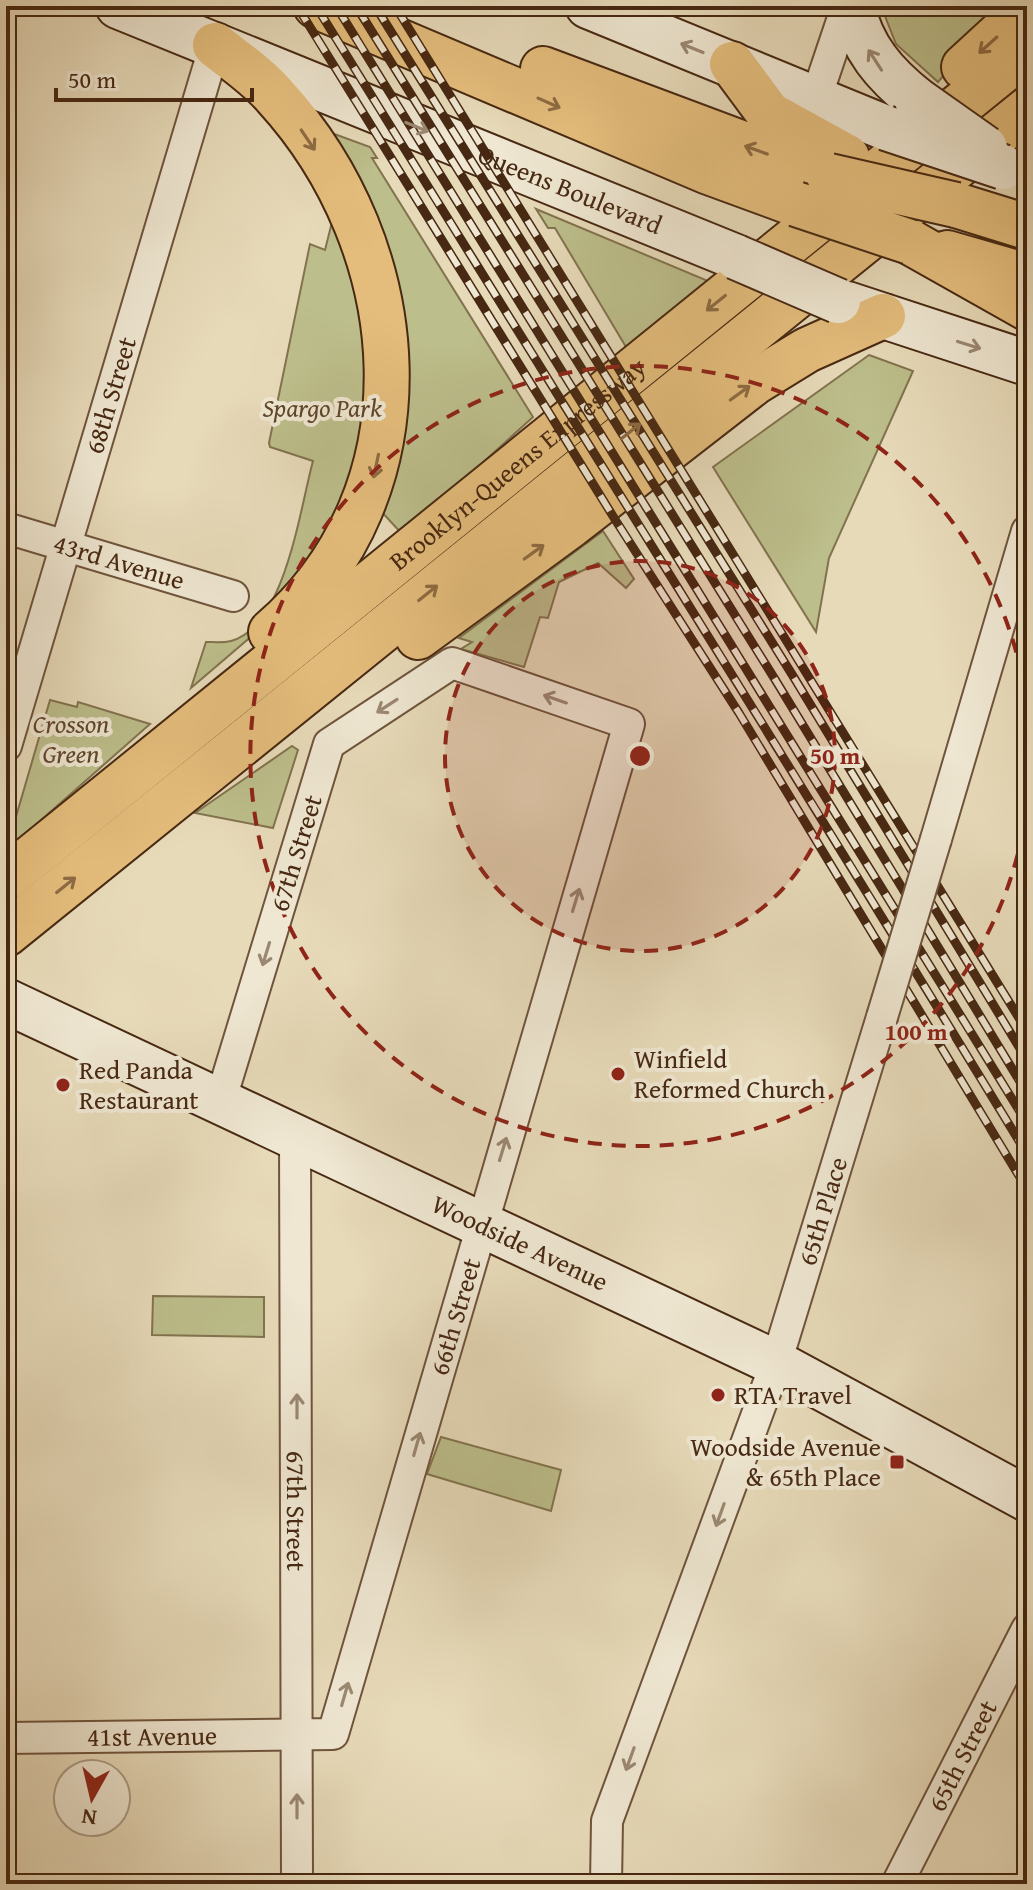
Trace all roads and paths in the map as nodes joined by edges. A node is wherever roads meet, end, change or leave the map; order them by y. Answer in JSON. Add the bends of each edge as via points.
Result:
{"nodes":[{"id":1,"x":118,"y":6,"type":"edge"},
{"id":2,"x":316,"y":6,"type":"edge"},
{"id":3,"x":385,"y":6,"type":"edge"},
{"id":4,"x":588,"y":6,"type":"edge"},
{"id":5,"x":850,"y":6,"type":"edge"},
{"id":6,"x":1027,"y":9,"type":"edge"},
{"id":7,"x":215,"y":45,"type":"junction"},
{"id":8,"x":1027,"y":51,"type":"edge"},
{"id":9,"x":732,"y":64,"type":"junction"},
{"id":10,"x":816,"y":98,"type":"junction"},
{"id":11,"x":1027,"y":110,"type":"edge"},
{"id":12,"x":901,"y":114,"type":"junction"},
{"id":13,"x":1015,"y":172,"type":"edge"},
{"id":14,"x":840,"y":178,"type":"junction"},
{"id":15,"x":1027,"y":227,"type":"edge"},
{"id":16,"x":910,"y":242,"type":"junction"},
{"id":17,"x":1027,"y":276,"type":"edge"},
{"id":18,"x":1027,"y":308,"type":"edge"},
{"id":19,"x":883,"y":316,"type":"junction"},
{"id":20,"x":1027,"y":363,"type":"edge"},
{"id":21,"x":6,"y":528,"type":"edge"},
{"id":22,"x":1027,"y":531,"type":"edge"},
{"id":23,"x":68,"y":546,"type":"junction"},
{"id":24,"x":233,"y":596,"type":"dead end"},
{"id":25,"x":452,"y":663,"type":"joint"},
{"id":26,"x":279,"y":712,"type":"junction"},
{"id":27,"x":6,"y":746,"type":"edge"},
{"id":28,"x":103,"y":799,"type":"junction"},
{"id":29,"x":6,"y":878,"type":"edge"},
{"id":30,"x":6,"y":934,"type":"edge"},
{"id":31,"x":6,"y":1001,"type":"edge"},
{"id":32,"x":220,"y":1102,"type":"junction"},
{"id":33,"x":295,"y":1137,"type":"junction"},
{"id":34,"x":480,"y":1224,"type":"junction"},
{"id":35,"x":776,"y":1363,"type":"junction"},
{"id":36,"x":1027,"y":1499,"type":"edge"},
{"id":37,"x":1027,"y":1629,"type":"edge"},
{"id":38,"x":296,"y":1735,"type":"junction"},
{"id":39,"x":6,"y":1738,"type":"edge"},
{"id":40,"x":297,"y":1884,"type":"edge"},
{"id":41,"x":606,"y":1884,"type":"edge"},
{"id":42,"x":897,"y":1884,"type":"edge"}],
"edges":[{"from":1,"to":7,"type":"street","name":"Queens Boulevard"},
{"from":2,"to":16,"type":"main road","one_way":true,"bridge":true,"via":[[706,171]]},
{"from":14,"to":3,"type":"main road","one_way":true,"via":[[682,123]]},
{"from":9,"to":4,"type":"street","one_way":true},
{"from":5,"to":10,"type":"street"},
{"from":12,"to":5,"type":"street","one_way":true,"via":[[893,82],[872,56]]},
{"from":6,"to":14,"type":"main road","one_way":true},
{"from":7,"to":19,"type":"street","name":"Queens Boulevard","one_way":true,"bridge":true},
{"from":7,"to":23,"type":"street","name":"68th Street"},
{"from":7,"to":28,"type":"main road","one_way":true,"via":[[276,96],[319,156],[356,224],[383,328],[383,431],[364,509],[327,572],[289,616],[192,696]]},
{"from":8,"to":14,"type":"main road","name":"Brooklyn-Queens Expressway"},
{"from":9,"to":10,"type":"street"},
{"from":9,"to":14,"type":"main road","via":[[760,104]]},
{"from":10,"to":12,"type":"street"},
{"from":26,"to":11,"type":"main road","name":"Brooklyn-Queens Expressway","one_way":true},
{"from":12,"to":13,"type":"street","bridge":true,"via":[[977,140]]},
{"from":14,"to":15,"type":"main road","bridge":true,"via":[[872,165],[956,205]]},
{"from":14,"to":28,"type":"main road","name":"Brooklyn-Queens Expressway","one_way":true},
{"from":16,"to":17,"type":"main road"},
{"from":16,"to":18,"type":"main road"},
{"from":19,"to":20,"type":"street","name":"Queens Boulevard","one_way":true},
{"from":26,"to":19,"type":"main road","one_way":true,"via":[[379,665],[755,382],[807,350]]},
{"from":21,"to":23,"type":"street","name":"43rd Avenue"},
{"from":22,"to":35,"type":"street","name":"65th Place","bridge":true},
{"from":23,"to":24,"type":"street","name":"43rd Avenue"},
{"from":23,"to":27,"type":"street","name":"68th Street"},
{"from":25,"to":32,"type":"street","name":"67th Street","one_way":true,"via":[[329,744]]},
{"from":34,"to":25,"type":"street","name":"66th Street","one_way":true,"via":[[629,724]]},
{"from":30,"to":26,"type":"main road","name":"Brooklyn-Queens Expressway","one_way":true},
{"from":28,"to":29,"type":"main road","name":"Brooklyn-Queens Expressway"},
{"from":31,"to":32,"type":"street","name":"Woodside Avenue"},
{"from":32,"to":33,"type":"street","name":"Woodside Avenue"},
{"from":33,"to":34,"type":"street","name":"Woodside Avenue"},
{"from":38,"to":33,"type":"street","name":"67th Street","one_way":true},
{"from":34,"to":35,"type":"street","name":"Woodside Avenue"},
{"from":38,"to":34,"type":"street","name":"66th Street","one_way":true,"via":[[333,1734]]},
{"from":35,"to":36,"type":"street","name":"Woodside Avenue"},
{"from":35,"to":41,"type":"street","name":"65th Place","one_way":true,"via":[[607,1821]]},
{"from":37,"to":42,"type":"street","name":"65th Street"},
{"from":38,"to":39,"type":"street","name":"41st Avenue"},
{"from":40,"to":38,"type":"street","name":"67th Street","one_way":true}]}
